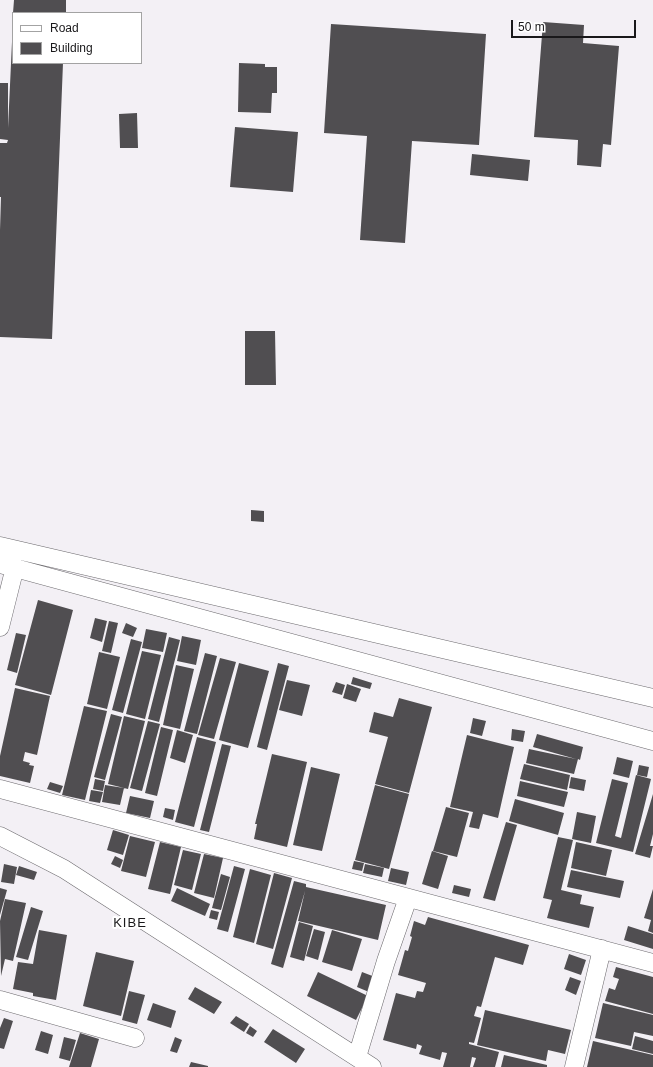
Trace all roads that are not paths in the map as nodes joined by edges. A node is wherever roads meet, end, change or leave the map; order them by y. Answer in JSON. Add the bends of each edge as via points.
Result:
{"nodes":[{"id":1,"x":0,"y":546,"type":"edge"},
{"id":2,"x":7,"y":566,"type":"edge"},
{"id":3,"x":0,"y":627,"type":"edge"},
{"id":4,"x":653,"y":698,"type":"edge"},
{"id":5,"x":653,"y":741,"type":"edge"},
{"id":6,"x":0,"y":789,"type":"edge"},
{"id":7,"x":0,"y":836,"type":"edge"},
{"id":8,"x":408,"y":898,"type":"junction"},
{"id":9,"x":602,"y":949,"type":"junction"},
{"id":10,"x":653,"y":963,"type":"edge"},
{"id":11,"x":0,"y":1000,"type":"edge"},
{"id":12,"x":135,"y":1038,"type":"dead end"},
{"id":13,"x":365,"y":1062,"type":"edge"},
{"id":14,"x":574,"y":1067,"type":"edge"}],
"edges":[{"from":1,"to":4,"type":"street"},
{"from":2,"to":3,"type":"street"},
{"from":2,"to":5,"type":"street"},
{"from":6,"to":8,"type":"street"},
{"from":7,"to":13,"type":"street","via":[[64,869]]},
{"from":8,"to":9,"type":"street"},
{"from":8,"to":13,"type":"street","via":[[386,961]]},
{"from":9,"to":10,"type":"street"},
{"from":9,"to":14,"type":"street"},
{"from":11,"to":12,"type":"street"}]}
